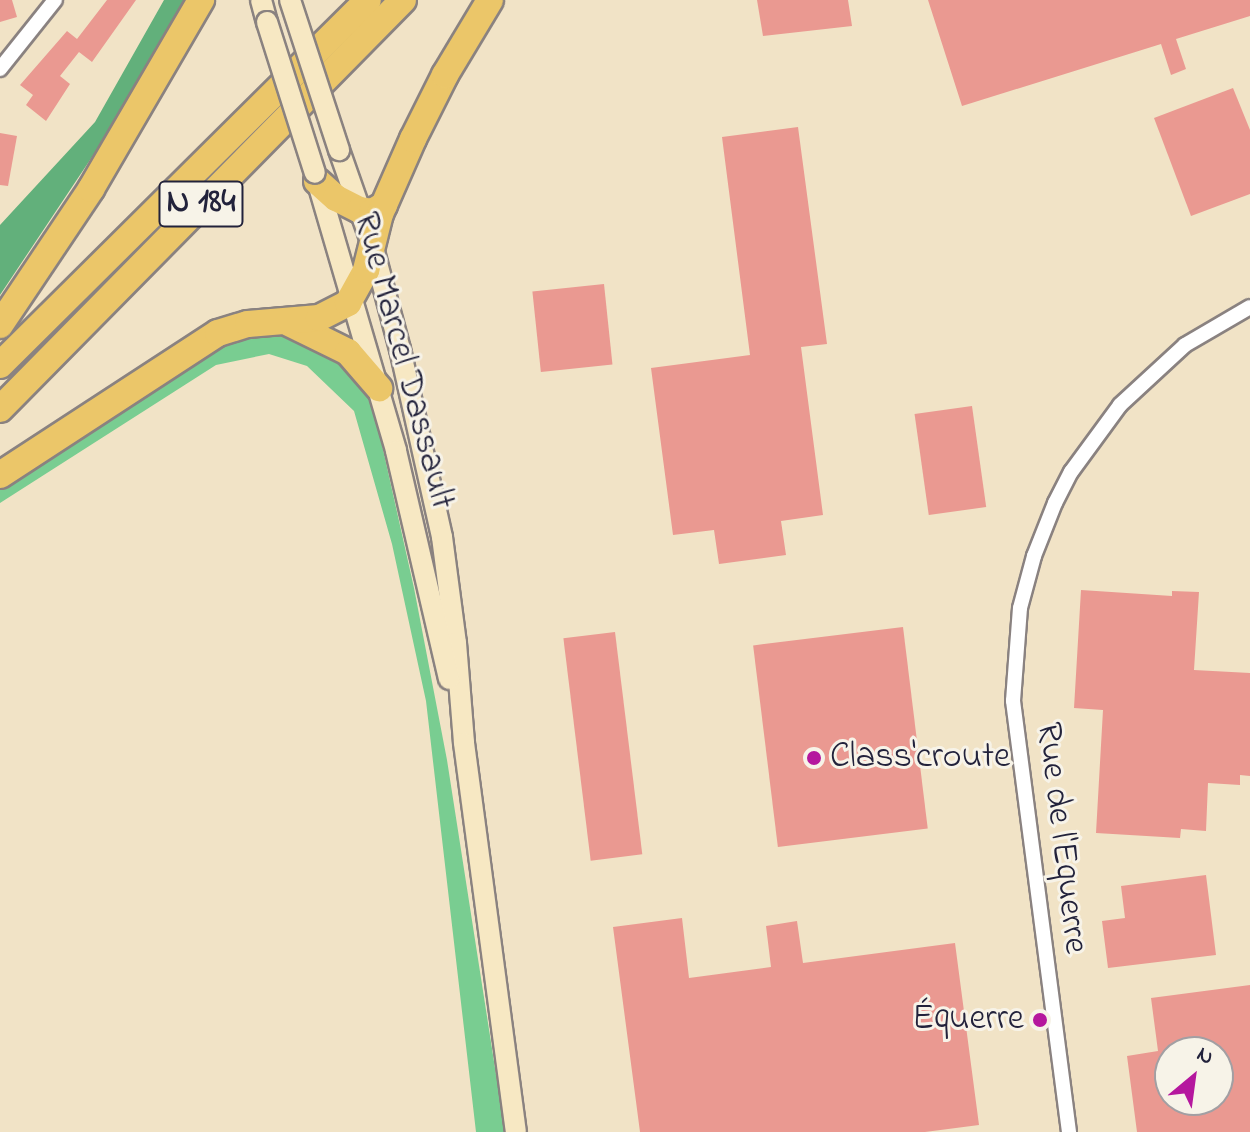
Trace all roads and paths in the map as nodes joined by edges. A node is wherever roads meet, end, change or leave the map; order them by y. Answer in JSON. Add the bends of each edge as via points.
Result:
{"nodes":[{"id":1,"x":55,"y":0,"type":"edge"},
{"id":2,"x":201,"y":0,"type":"edge"},
{"id":3,"x":261,"y":0,"type":"edge"},
{"id":4,"x":290,"y":0,"type":"edge"},
{"id":5,"x":368,"y":0,"type":"edge"},
{"id":6,"x":403,"y":0,"type":"edge"},
{"id":7,"x":490,"y":0,"type":"edge"},
{"id":8,"x":0,"y":69,"type":"edge"},
{"id":9,"x":316,"y":177,"type":"junction"},
{"id":10,"x":372,"y":207,"type":"junction"},
{"id":11,"x":372,"y":244,"type":"junction"},
{"id":12,"x":352,"y":298,"type":"junction"},
{"id":13,"x":1250,"y":307,"type":"edge"},
{"id":14,"x":289,"y":323,"type":"junction"},
{"id":15,"x":0,"y":325,"type":"edge"},
{"id":16,"x":0,"y":365,"type":"edge"},
{"id":17,"x":379,"y":388,"type":"junction"},
{"id":18,"x":0,"y":409,"type":"edge"},
{"id":19,"x":0,"y":475,"type":"edge"},
{"id":20,"x":464,"y":743,"type":"junction"},
{"id":21,"x":516,"y":1132,"type":"edge"},
{"id":22,"x":1069,"y":1132,"type":"edge"}],
"edges":[{"from":1,"to":8,"type":"street"},
{"from":2,"to":15,"type":"highway","via":[[91,189]]},
{"from":3,"to":9,"type":"street","name":"Rue Marcel Dassault","bridge":true},
{"from":4,"to":10,"type":"street","name":"Rue Marcel Dassault","bridge":true,"via":[[339,150]]},
{"from":5,"to":16,"type":"highway","number":"N 184"},
{"from":6,"to":18,"type":"highway","number":"N 184"},
{"from":7,"to":10,"type":"highway"},
{"from":9,"to":10,"type":"highway","via":[[336,198]]},
{"from":9,"to":12,"type":"street","name":"Rue Marcel Dassault"},
{"from":10,"to":11,"type":"highway"},
{"from":11,"to":12,"type":"highway"},
{"from":11,"to":20,"type":"street","name":"Rue Marcel Dassault","via":[[442,537]]},
{"from":12,"to":14,"type":"highway","via":[[328,315]]},
{"from":12,"to":17,"type":"street","name":"Rue Marcel Dassault"},
{"from":13,"to":22,"type":"street","name":"Rue de l'Equerre","via":[[1185,345],[1120,405],[1055,503],[1020,608],[1013,701]]},
{"from":14,"to":17,"type":"highway","via":[[348,352]]},
{"from":14,"to":19,"type":"highway","via":[[248,324],[218,333]]},
{"from":17,"to":20,"type":"street","name":"Rue Marcel Dassault"},
{"from":20,"to":21,"type":"street","name":"Rue Marcel Dassault"}]}
